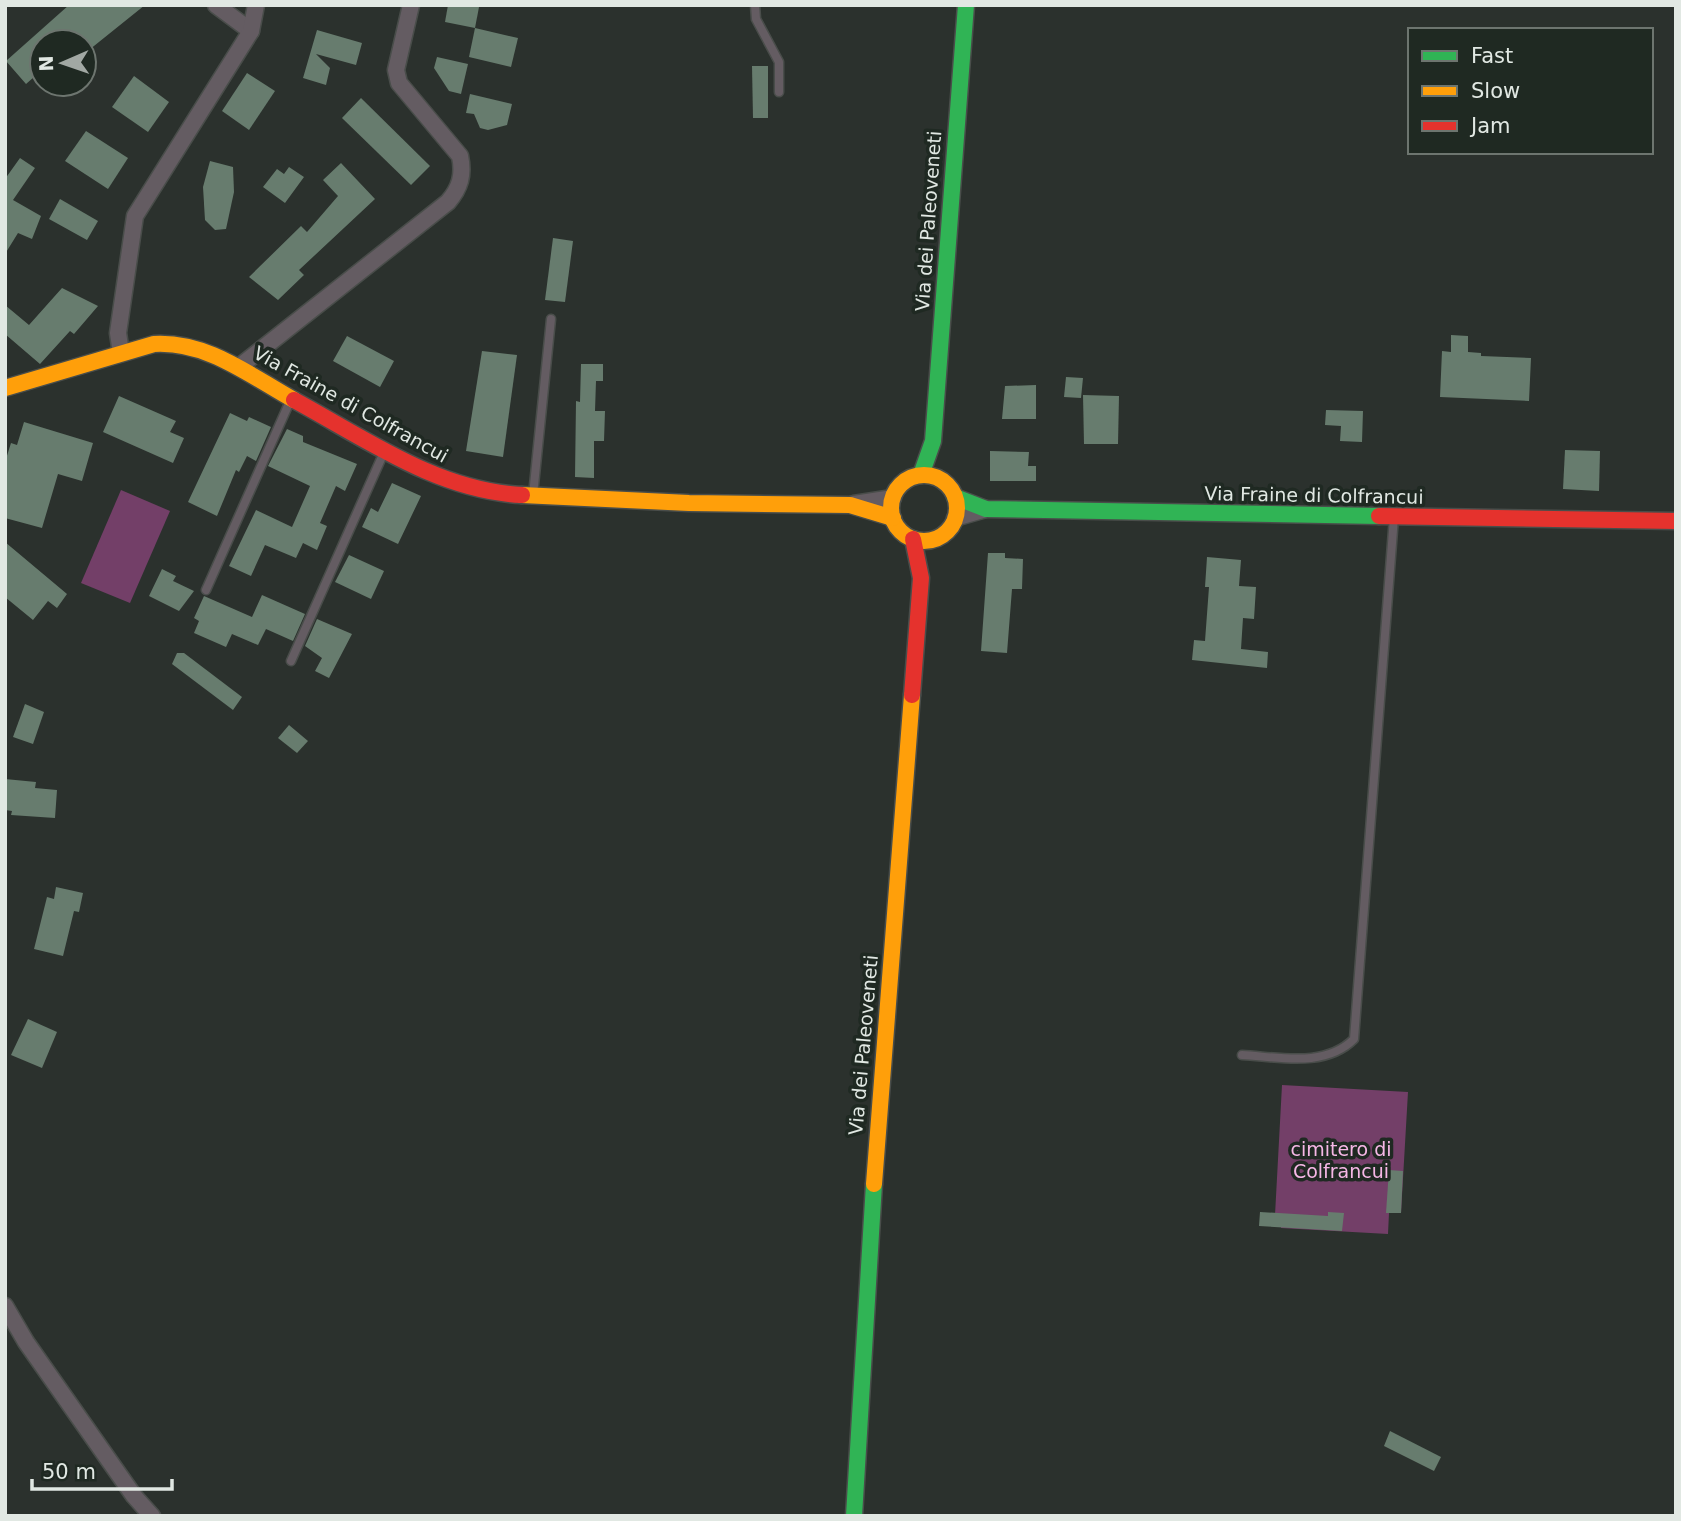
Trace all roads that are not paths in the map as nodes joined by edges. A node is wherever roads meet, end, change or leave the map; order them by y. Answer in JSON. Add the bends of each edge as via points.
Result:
{"nodes":[{"id":1,"x":216,"y":5,"type":"edge"},
{"id":2,"x":256,"y":5,"type":"edge"},
{"id":3,"x":411,"y":5,"type":"edge"},
{"id":4,"x":755,"y":5,"type":"edge"},
{"id":5,"x":965,"y":5,"type":"edge"},
{"id":6,"x":251,"y":31,"type":"junction"},
{"id":7,"x":779,"y":92,"type":"dead end"},
{"id":8,"x":551,"y":319,"type":"dead end"},
{"id":9,"x":121,"y":353,"type":"junction"},
{"id":10,"x":239,"y":367,"type":"junction"},
{"id":11,"x":5,"y":388,"type":"edge"},
{"id":12,"x":291,"y":399,"type":"junction"},
{"id":13,"x":933,"y":441,"type":"junction"},
{"id":14,"x":385,"y":450,"type":"junction"},
{"id":15,"x":921,"y":475,"type":"junction"},
{"id":16,"x":941,"y":480,"type":"junction"},
{"id":17,"x":533,"y":495,"type":"junction"},
{"id":18,"x":955,"y":497,"type":"junction"},
{"id":19,"x":893,"y":498,"type":"junction"},
{"id":20,"x":850,"y":505,"type":"junction"},
{"id":21,"x":986,"y":509,"type":"junction"},
{"id":22,"x":1394,"y":517,"type":"junction"},
{"id":23,"x":893,"y":518,"type":"junction"},
{"id":24,"x":955,"y":518,"type":"junction"},
{"id":25,"x":1676,"y":521,"type":"edge"},
{"id":26,"x":913,"y":539,"type":"junction"},
{"id":27,"x":933,"y":540,"type":"junction"},
{"id":28,"x":920,"y":578,"type":"junction"},
{"id":29,"x":206,"y":590,"type":"dead end"},
{"id":30,"x":291,"y":661,"type":"dead end"},
{"id":31,"x":1242,"y":1055,"type":"dead end"},
{"id":32,"x":5,"y":1306,"type":"edge"},
{"id":33,"x":152,"y":1516,"type":"edge"},
{"id":34,"x":854,"y":1516,"type":"edge"}],
"edges":[{"from":1,"to":6,"type":"street"},
{"from":2,"to":6,"type":"street"},
{"from":3,"to":10,"type":"street","via":[[396,70],[399,83],[460,156],[458,190]]},
{"from":4,"to":7,"type":"lane","via":[[756,19],[779,62]]},
{"from":5,"to":13,"type":"main road","name":"Via dei Paleoveneti"},
{"from":6,"to":9,"type":"street","via":[[135,216],[118,333]]},
{"from":8,"to":17,"type":"lane"},
{"from":9,"to":10,"type":"main road","name":"Via Fraine di Colfrancui","via":[[173,343]]},
{"from":9,"to":11,"type":"main road","name":"Via Fraine di Colfrancui"},
{"from":10,"to":12,"type":"main road","name":"Via Fraine di Colfrancui"},
{"from":12,"to":14,"type":"main road","name":"Via Fraine di Colfrancui"},
{"from":12,"to":29,"type":"lane"},
{"from":13,"to":15,"type":"main road","name":"Via dei Paleoveneti"},
{"from":13,"to":16,"type":"main road","name":"Via dei Paleoveneti"},
{"from":14,"to":17,"type":"main road","name":"Via Fraine di Colfrancui","via":[[433,475],[488,493]]},
{"from":14,"to":30,"type":"lane"},
{"from":15,"to":16,"type":"main road"},
{"from":15,"to":19,"type":"main road","via":[[904,482]]},
{"from":16,"to":18,"type":"main road","name":"Via dei Paleoveneti"},
{"from":17,"to":20,"type":"main road","name":"Via Fraine di Colfrancui"},
{"from":18,"to":21,"type":"main road","name":"Via Fraine di Colfrancui"},
{"from":18,"to":24,"type":"main road"},
{"from":19,"to":20,"type":"street"},
{"from":19,"to":23,"type":"main road"},
{"from":20,"to":23,"type":"main road","name":"Via Fraine di Colfrancui"},
{"from":21,"to":22,"type":"main road","name":"Via Fraine di Colfrancui"},
{"from":21,"to":24,"type":"street"},
{"from":22,"to":25,"type":"main road","name":"Via Fraine di Colfrancui"},
{"from":22,"to":31,"type":"lane","via":[[1354,1039],[1334,1054],[1319,1058]]},
{"from":23,"to":26,"type":"main road"},
{"from":24,"to":27,"type":"main road","name":"Via dei Paleoveneti","via":[[943,535]]},
{"from":26,"to":27,"type":"main road"},
{"from":26,"to":28,"type":"main road","name":"Via dei Paleoveneti"},
{"from":27,"to":28,"type":"main road","name":"Via dei Paleoveneti"},
{"from":28,"to":34,"type":"main road","name":"Via dei Paleoveneti","via":[[866,1282]]},
{"from":32,"to":33,"type":"street"}]}
